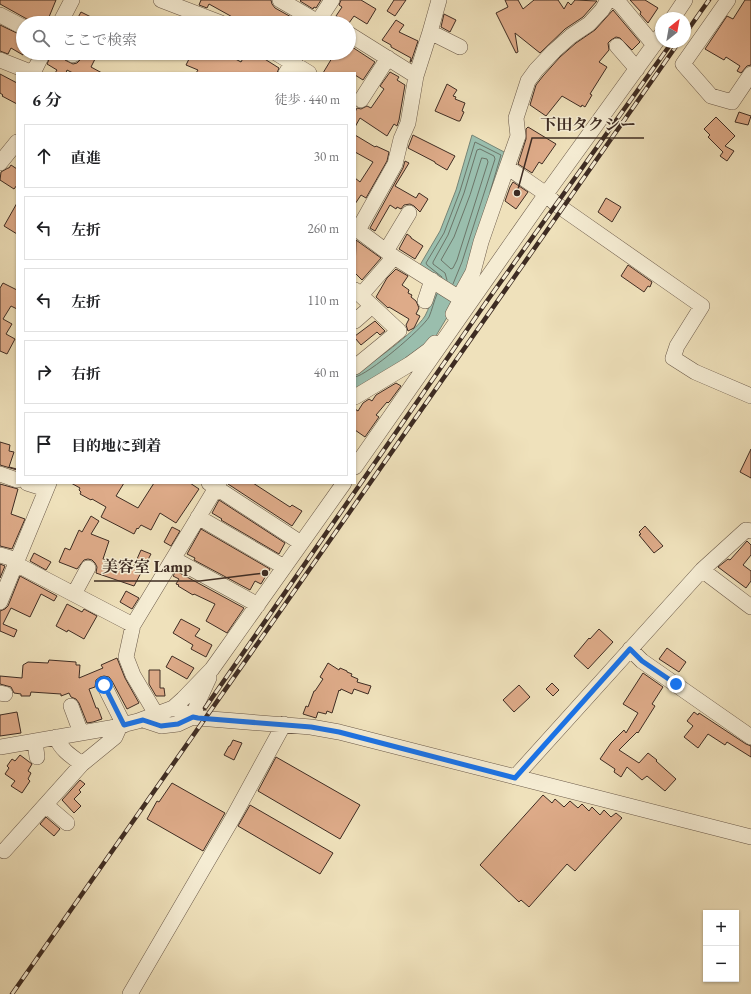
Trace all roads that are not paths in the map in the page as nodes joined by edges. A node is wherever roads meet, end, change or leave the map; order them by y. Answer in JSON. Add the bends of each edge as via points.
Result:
{"nodes":[{"id":1,"x":71,"y":0,"type":"edge"},
{"id":2,"x":280,"y":0,"type":"edge"},
{"id":3,"x":332,"y":0,"type":"edge"},
{"id":4,"x":439,"y":0,"type":"edge"},
{"id":5,"x":608,"y":0,"type":"edge"},
{"id":6,"x":614,"y":0,"type":"edge"},
{"id":7,"x":685,"y":0,"type":"edge"},
{"id":8,"x":728,"y":0,"type":"edge"},
{"id":9,"x":168,"y":2,"type":"edge"},
{"id":10,"x":677,"y":12,"type":"edge"},
{"id":11,"x":0,"y":15,"type":"edge"},
{"id":12,"x":63,"y":16,"type":"edge"},
{"id":13,"x":203,"y":16,"type":"edge"},
{"id":14,"x":311,"y":16,"type":"edge"},
{"id":15,"x":324,"y":16,"type":"edge"},
{"id":16,"x":16,"y":23,"type":"edge"},
{"id":17,"x":430,"y":32,"type":"junction"},
{"id":18,"x":655,"y":37,"type":"edge"},
{"id":19,"x":356,"y":38,"type":"edge"},
{"id":20,"x":655,"y":44,"type":"edge"},
{"id":21,"x":617,"y":46,"type":"dead end"},
{"id":22,"x":460,"y":47,"type":"dead end"},
{"id":23,"x":388,"y":58,"type":"junction"},
{"id":24,"x":0,"y":60,"type":"edge"},
{"id":25,"x":40,"y":60,"type":"edge"},
{"id":26,"x":292,"y":63,"type":"edge"},
{"id":27,"x":637,"y":69,"type":"junction"},
{"id":28,"x":30,"y":72,"type":"edge"},
{"id":29,"x":34,"y":72,"type":"edge"},
{"id":30,"x":307,"y":72,"type":"edge"},
{"id":31,"x":751,"y":74,"type":"edge"},
{"id":32,"x":416,"y":76,"type":"junction"},
{"id":33,"x":361,"y":100,"type":"dead end"},
{"id":34,"x":16,"y":143,"type":"edge"},
{"id":35,"x":0,"y":163,"type":"edge"},
{"id":36,"x":507,"y":167,"type":"junction"},
{"id":37,"x":546,"y":194,"type":"junction"},
{"id":38,"x":409,"y":212,"type":"dead end"},
{"id":39,"x":356,"y":229,"type":"edge"},
{"id":40,"x":390,"y":254,"type":"junction"},
{"id":41,"x":432,"y":280,"type":"junction"},
{"id":42,"x":358,"y":292,"type":"edge"},
{"id":43,"x":425,"y":301,"type":"dead end"},
{"id":44,"x":465,"y":301,"type":"junction"},
{"id":45,"x":372,"y":306,"type":"junction"},
{"id":46,"x":356,"y":320,"type":"edge"},
{"id":47,"x":410,"y":364,"type":"junction"},
{"id":48,"x":356,"y":366,"type":"edge"},
{"id":49,"x":427,"y":366,"type":"junction"},
{"id":50,"x":356,"y":396,"type":"edge"},
{"id":51,"x":751,"y":396,"type":"edge"},
{"id":52,"x":356,"y":466,"type":"edge"},
{"id":53,"x":0,"y":474,"type":"edge"},
{"id":54,"x":16,"y":480,"type":"edge"},
{"id":55,"x":34,"y":484,"type":"edge"},
{"id":56,"x":343,"y":484,"type":"edge"},
{"id":57,"x":214,"y":485,"type":"edge"},
{"id":58,"x":47,"y":486,"type":"edge"},
{"id":59,"x":198,"y":517,"type":"junction"},
{"id":60,"x":751,"y":531,"type":"edge"},
{"id":61,"x":301,"y":543,"type":"junction"},
{"id":62,"x":0,"y":555,"type":"edge"},
{"id":63,"x":174,"y":558,"type":"junction"},
{"id":64,"x":17,"y":562,"type":"junction"},
{"id":65,"x":284,"y":567,"type":"junction"},
{"id":66,"x":88,"y":568,"type":"dead end"},
{"id":67,"x":702,"y":570,"type":"junction"},
{"id":68,"x":74,"y":594,"type":"junction"},
{"id":69,"x":0,"y":602,"type":"edge"},
{"id":70,"x":258,"y":605,"type":"junction"},
{"id":71,"x":751,"y":607,"type":"edge"},
{"id":72,"x":133,"y":625,"type":"junction"},
{"id":73,"x":630,"y":649,"type":"junction"},
{"id":74,"x":212,"y":669,"type":"junction"},
{"id":75,"x":104,"y":685,"type":"dead end"},
{"id":76,"x":71,"y":706,"type":"dead end"},
{"id":77,"x":173,"y":708,"type":"junction"},
{"id":78,"x":150,"y":717,"type":"junction"},
{"id":79,"x":193,"y":717,"type":"junction"},
{"id":80,"x":284,"y":724,"type":"junction"},
{"id":81,"x":122,"y":725,"type":"junction"},
{"id":82,"x":81,"y":733,"type":"junction"},
{"id":83,"x":56,"y":737,"type":"junction"},
{"id":84,"x":751,"y":737,"type":"edge"},
{"id":85,"x":35,"y":741,"type":"junction"},
{"id":86,"x":0,"y":747,"type":"edge"},
{"id":87,"x":37,"y":757,"type":"dead end"},
{"id":88,"x":82,"y":764,"type":"junction"},
{"id":89,"x":515,"y":778,"type":"junction"},
{"id":90,"x":46,"y":805,"type":"junction"},
{"id":91,"x":67,"y":823,"type":"dead end"},
{"id":92,"x":751,"y":837,"type":"edge"},
{"id":93,"x":4,"y":851,"type":"dead end"},
{"id":94,"x":130,"y":994,"type":"edge"}],
"edges":[{"from":1,"to":12,"type":"street"},
{"from":2,"to":14,"type":"street"},
{"from":3,"to":15,"type":"street"},
{"from":4,"to":17,"type":"street"},
{"from":5,"to":36,"type":"street","via":[[589,24],[554,51],[528,81],[516,118],[518,136]]},
{"from":6,"to":18,"type":"street"},
{"from":7,"to":10,"type":"street"},
{"from":8,"to":31,"type":"street","via":[[683,64],[711,96],[732,102]]},
{"from":9,"to":13,"type":"street"},
{"from":11,"to":16,"type":"street"},
{"from":17,"to":22,"type":"street"},
{"from":17,"to":32,"type":"street"},
{"from":19,"to":23,"type":"street"},
{"from":20,"to":27,"type":"street"},
{"from":21,"to":27,"type":"street"},
{"from":23,"to":32,"type":"street"},
{"from":23,"to":33,"type":"street"},
{"from":24,"to":28,"type":"street"},
{"from":25,"to":29,"type":"street"},
{"from":26,"to":30,"type":"street"},
{"from":27,"to":37,"type":"street"},
{"from":32,"to":39,"type":"street","via":[[408,123],[395,164]]},
{"from":34,"to":35,"type":"street"},
{"from":36,"to":37,"type":"street"},
{"from":36,"to":44,"type":"street","via":[[476,263],[462,292]]},
{"from":37,"to":44,"type":"street"},
{"from":37,"to":51,"type":"street","via":[[556,204],[702,306],[677,346],[674,358],[695,372]]},
{"from":38,"to":40,"type":"street"},
{"from":39,"to":40,"type":"street"},
{"from":40,"to":41,"type":"street"},
{"from":40,"to":42,"type":"street"},
{"from":41,"to":43,"type":"street"},
{"from":41,"to":44,"type":"street"},
{"from":42,"to":45,"type":"street"},
{"from":44,"to":47,"type":"street","via":[[429,350]]},
{"from":44,"to":49,"type":"street"},
{"from":45,"to":46,"type":"street"},
{"from":45,"to":48,"type":"street","via":[[399,331]]},
{"from":47,"to":49,"type":"street","via":[[422,363]]},
{"from":47,"to":50,"type":"street"},
{"from":49,"to":52,"type":"street"},
{"from":53,"to":54,"type":"street"},
{"from":55,"to":58,"type":"street"},
{"from":56,"to":61,"type":"street"},
{"from":57,"to":59,"type":"street"},
{"from":57,"to":61,"type":"street"},
{"from":58,"to":64,"type":"street"},
{"from":59,"to":63,"type":"street"},
{"from":59,"to":65,"type":"street"},
{"from":60,"to":67,"type":"street","via":[[746,530]]},
{"from":61,"to":65,"type":"street"},
{"from":62,"to":64,"type":"street"},
{"from":63,"to":70,"type":"street"},
{"from":63,"to":72,"type":"street"},
{"from":64,"to":68,"type":"street"},
{"from":64,"to":69,"type":"street"},
{"from":65,"to":70,"type":"street"},
{"from":66,"to":68,"type":"street"},
{"from":67,"to":71,"type":"street"},
{"from":67,"to":73,"type":"street"},
{"from":68,"to":72,"type":"street"},
{"from":70,"to":74,"type":"street"},
{"from":72,"to":78,"type":"street","via":[[126,657]]},
{"from":73,"to":84,"type":"street","via":[[642,661]]},
{"from":73,"to":89,"type":"street"},
{"from":74,"to":77,"type":"street"},
{"from":74,"to":79,"type":"street"},
{"from":75,"to":81,"type":"street"},
{"from":76,"to":82,"type":"street"},
{"from":77,"to":78,"type":"street"},
{"from":77,"to":79,"type":"street"},
{"from":78,"to":79,"type":"street","via":[[161,726],[178,724]]},
{"from":78,"to":81,"type":"street"},
{"from":79,"to":80,"type":"street"},
{"from":80,"to":89,"type":"street","via":[[339,732]]},
{"from":80,"to":94,"type":"street","via":[[231,821]]},
{"from":81,"to":82,"type":"street"},
{"from":81,"to":88,"type":"street","via":[[115,737]]},
{"from":82,"to":83,"type":"street"},
{"from":83,"to":85,"type":"street"},
{"from":83,"to":88,"type":"street","via":[[65,752]]},
{"from":85,"to":86,"type":"street"},
{"from":85,"to":87,"type":"street"},
{"from":88,"to":90,"type":"street"},
{"from":89,"to":92,"type":"street"},
{"from":90,"to":91,"type":"street"},
{"from":90,"to":93,"type":"street"}]}
